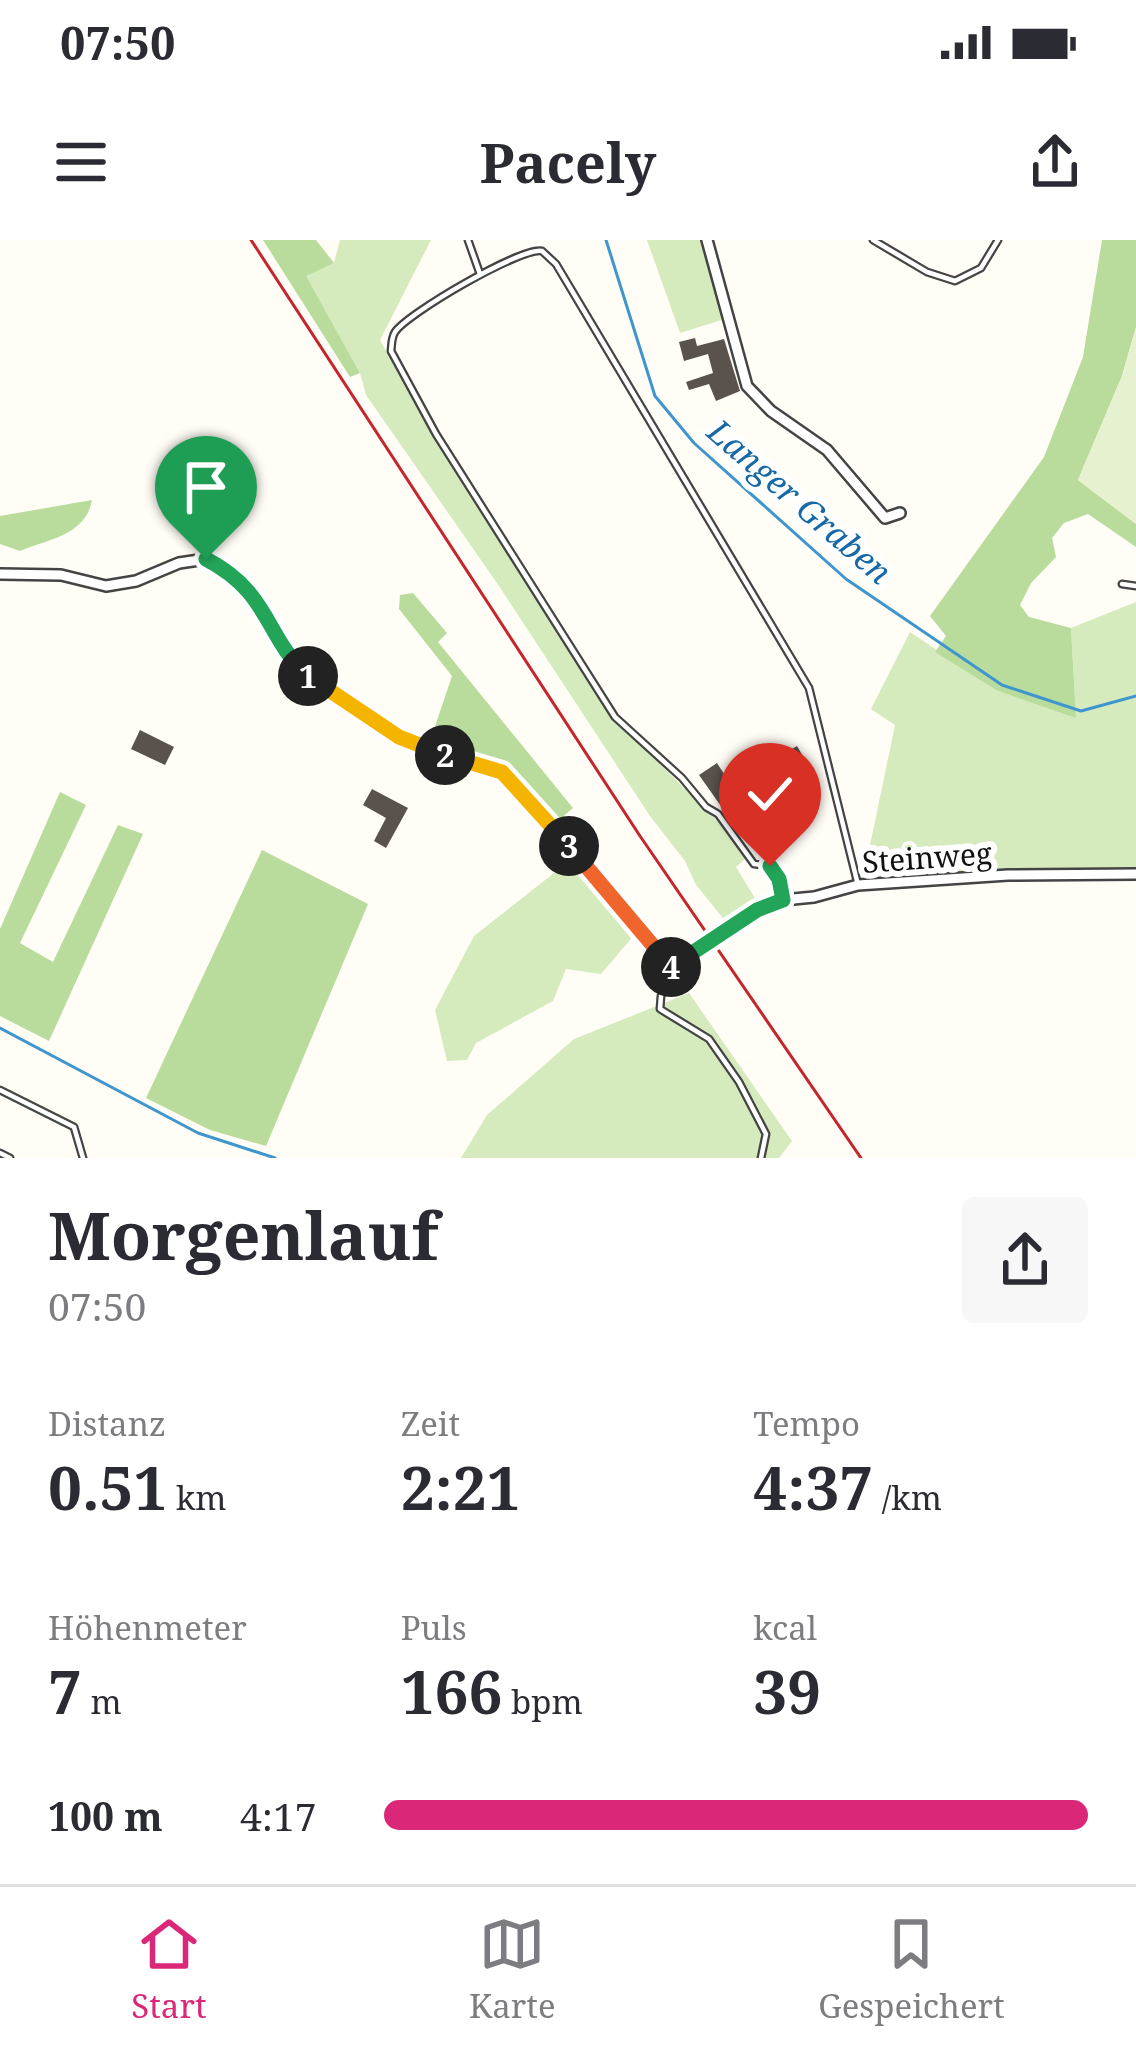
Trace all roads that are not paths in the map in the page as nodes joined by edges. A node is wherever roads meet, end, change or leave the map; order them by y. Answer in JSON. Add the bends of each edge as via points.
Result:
{"nodes":[{"id":1,"x":468,"y":240,"type":"edge"},
{"id":2,"x":707,"y":240,"type":"edge"},
{"id":3,"x":873,"y":240,"type":"edge"},
{"id":4,"x":998,"y":240,"type":"edge"},
{"id":5,"x":480,"y":274,"type":"junction"},
{"id":6,"x":900,"y":513,"type":"dead end"},
{"id":7,"x":0,"y":574,"type":"edge"},
{"id":8,"x":1122,"y":584,"type":"dead end"},
{"id":9,"x":1136,"y":586,"type":"edge"},
{"id":10,"x":1136,"y":874,"type":"edge"},
{"id":11,"x":858,"y":885,"type":"junction"},
{"id":12,"x":783,"y":900,"type":"junction"},
{"id":13,"x":673,"y":970,"type":"junction"},
{"id":14,"x":0,"y":1090,"type":"edge"},
{"id":15,"x":0,"y":1153,"type":"edge"},
{"id":16,"x":10,"y":1158,"type":"edge"},
{"id":17,"x":83,"y":1158,"type":"edge"},
{"id":18,"x":761,"y":1158,"type":"edge"}],
"edges":[{"from":1,"to":5,"type":"lane"},
{"from":2,"to":6,"type":"street","via":[[753,394],[816,440],[885,518]]},
{"from":3,"to":4,"type":"lane","via":[[956,281],[981,268]]},
{"from":5,"to":11,"type":"lane","via":[[533,249],[556,264],[808,688]]},
{"from":5,"to":12,"type":"lane","via":[[397,329],[391,351],[615,717],[718,814],[754,864],[770,866]]},
{"from":7,"to":13,"type":"street","via":[[106,586],[206,559],[233,573],[302,671],[399,737],[502,772]]},
{"from":8,"to":9,"type":"lane"},
{"from":10,"to":11,"type":"street","name":"Steinweg"},
{"from":11,"to":12,"type":"street","name":"Steinweg"},
{"from":12,"to":13,"type":"street","name":"Steinweg"},
{"from":13,"to":18,"type":"lane","via":[[660,1009],[709,1039],[739,1082],[766,1133]]},
{"from":14,"to":17,"type":"lane","via":[[74,1127]]},
{"from":15,"to":16,"type":"lane"}]}
